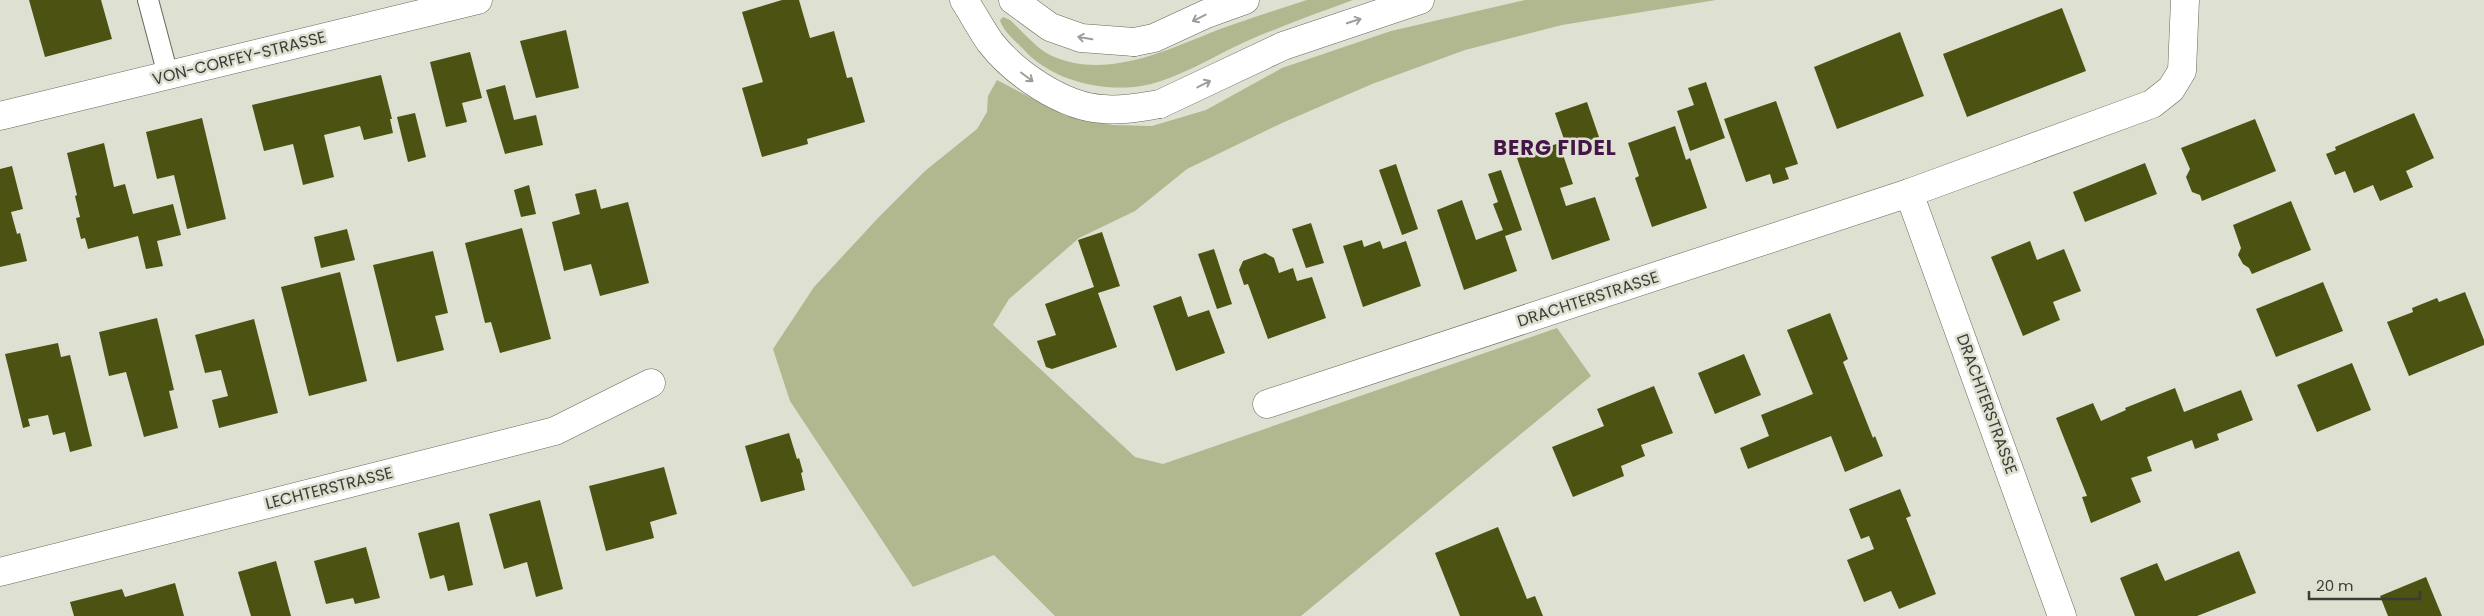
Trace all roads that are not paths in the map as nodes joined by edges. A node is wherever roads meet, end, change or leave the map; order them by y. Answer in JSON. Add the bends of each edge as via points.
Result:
{"nodes":[{"id":1,"x":148,"y":0,"type":"edge"},
{"id":2,"x":478,"y":0,"type":"edge"},
{"id":3,"x":964,"y":0,"type":"edge"},
{"id":4,"x":1013,"y":0,"type":"edge"},
{"id":5,"x":1245,"y":0,"type":"edge"},
{"id":6,"x":1420,"y":0,"type":"edge"},
{"id":7,"x":2186,"y":0,"type":"edge"},
{"id":8,"x":168,"y":75,"type":"junction"},
{"id":9,"x":0,"y":116,"type":"edge"},
{"id":10,"x":1910,"y":193,"type":"junction"},
{"id":11,"x":651,"y":383,"type":"dead end"},
{"id":12,"x":1267,"y":404,"type":"dead end"},
{"id":13,"x":0,"y":572,"type":"edge"},
{"id":14,"x":2062,"y":616,"type":"edge"}],
"edges":[{"from":1,"to":8,"type":"lane"},
{"from":2,"to":8,"type":"street","name":"VON-CORFEY-STRASSE"},
{"from":3,"to":6,"type":"street","one_way":true,"via":[[991,43],[1023,74],[1047,92],[1101,110],[1160,104],[1283,46]]},
{"from":5,"to":4,"type":"street","one_way":true,"via":[[1154,38],[1134,42],[1081,38],[1057,30]]},
{"from":7,"to":10,"type":"street","name":"DRACHTERSTRASSE","via":[[2182,71],[2171,89],[2152,104]]},
{"from":8,"to":9,"type":"street","name":"VON-CORFEY-STRASSE"},
{"from":10,"to":12,"type":"street","name":"DRACHTERSTRASSE"},
{"from":10,"to":14,"type":"street","name":"DRACHTERSTRASSE"},
{"from":11,"to":13,"type":"street","name":"LECHTERSTRASSE","via":[[555,431]]}]}
